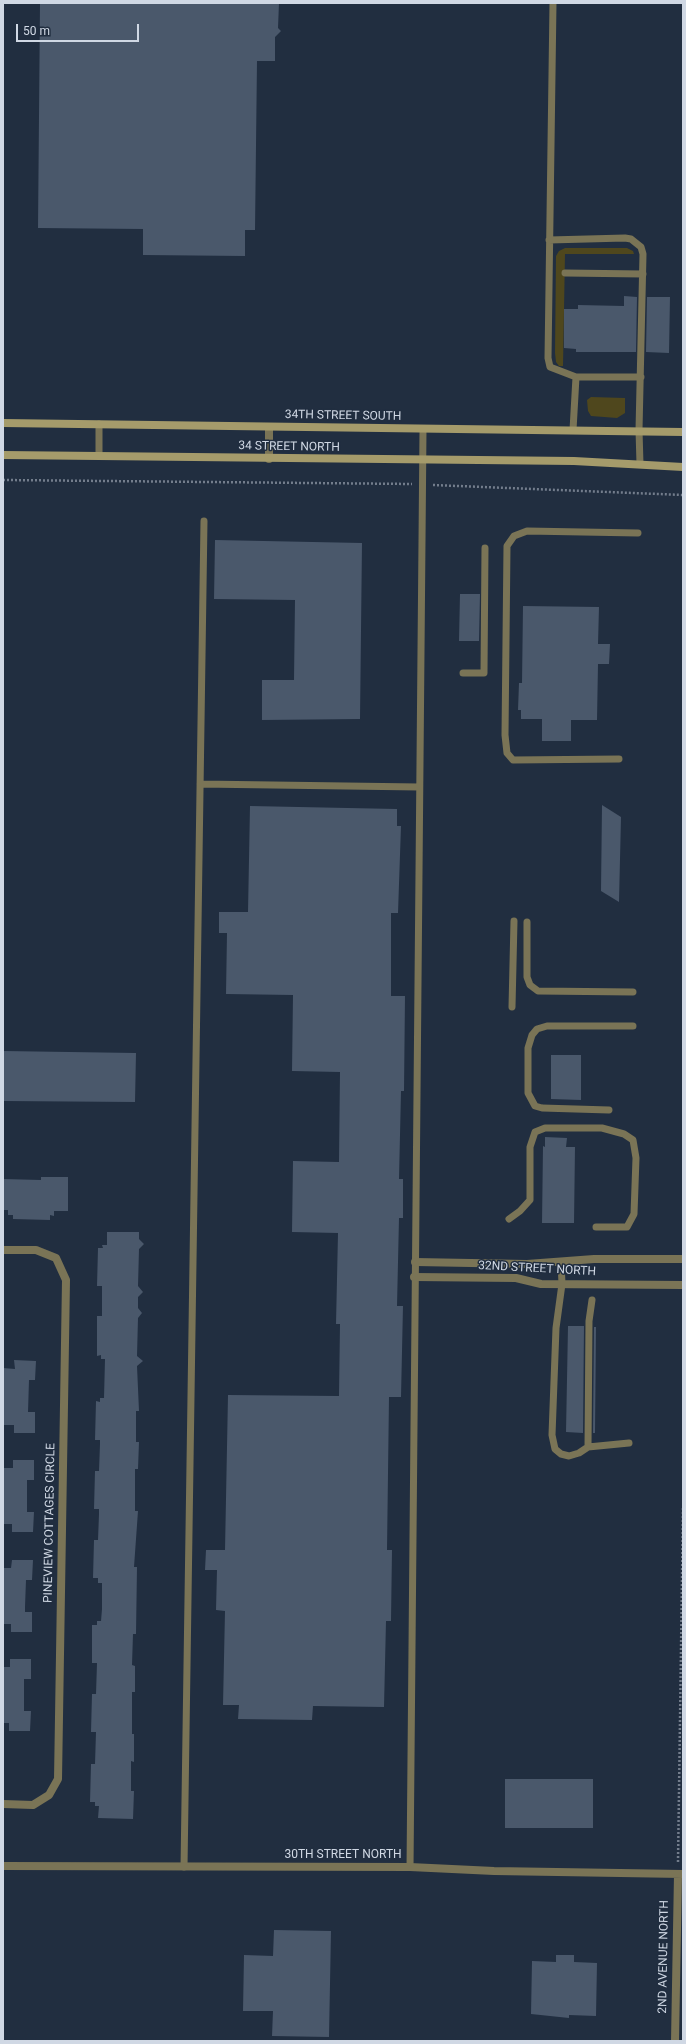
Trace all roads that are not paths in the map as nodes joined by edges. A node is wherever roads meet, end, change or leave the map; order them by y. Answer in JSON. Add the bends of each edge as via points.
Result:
{"nodes":[{"id":1,"x":553,"y":3,"type":"edge"},
{"id":2,"x":549,"y":240,"type":"junction"},
{"id":3,"x":565,"y":273,"type":"dead end"},
{"id":4,"x":643,"y":274,"type":"junction"},
{"id":5,"x":576,"y":377,"type":"junction"},
{"id":6,"x":641,"y":377,"type":"junction"},
{"id":7,"x":3,"y":423,"type":"edge"},
{"id":8,"x":99,"y":424,"type":"junction"},
{"id":9,"x":269,"y":427,"type":"junction"},
{"id":10,"x":423,"y":430,"type":"junction"},
{"id":11,"x":574,"y":430,"type":"junction"},
{"id":12,"x":639,"y":430,"type":"junction"},
{"id":13,"x":683,"y":432,"type":"edge"},
{"id":14,"x":3,"y":455,"type":"edge"},
{"id":15,"x":100,"y":456,"type":"junction"},
{"id":16,"x":269,"y":459,"type":"junction"},
{"id":17,"x":422,"y":460,"type":"junction"},
{"id":18,"x":640,"y":464,"type":"junction"},
{"id":19,"x":683,"y":468,"type":"edge"},
{"id":20,"x":204,"y":521,"type":"dead end"},
{"id":21,"x":638,"y":533,"type":"dead end"},
{"id":22,"x":486,"y":548,"type":"dead end"},
{"id":23,"x":463,"y":673,"type":"dead end"},
{"id":24,"x":619,"y":759,"type":"dead end"},
{"id":25,"x":200,"y":784,"type":"junction"},
{"id":26,"x":419,"y":787,"type":"junction"},
{"id":27,"x":514,"y":921,"type":"dead end"},
{"id":28,"x":527,"y":922,"type":"dead end"},
{"id":29,"x":633,"y":992,"type":"dead end"},
{"id":30,"x":512,"y":1007,"type":"dead end"},
{"id":31,"x":633,"y":1026,"type":"dead end"},
{"id":32,"x":609,"y":1110,"type":"dead end"},
{"id":33,"x":509,"y":1219,"type":"dead end"},
{"id":34,"x":596,"y":1227,"type":"dead end"},
{"id":35,"x":3,"y":1250,"type":"edge"},
{"id":36,"x":683,"y":1259,"type":"edge"},
{"id":37,"x":414,"y":1262,"type":"junction"},
{"id":38,"x":561,"y":1262,"type":"junction"},
{"id":39,"x":414,"y":1277,"type":"junction"},
{"id":40,"x":562,"y":1284,"type":"junction"},
{"id":41,"x":683,"y":1285,"type":"edge"},
{"id":42,"x":592,"y":1300,"type":"dead end"},
{"id":43,"x":629,"y":1443,"type":"dead end"},
{"id":44,"x":588,"y":1447,"type":"junction"},
{"id":45,"x":3,"y":1804,"type":"edge"},
{"id":46,"x":3,"y":1866,"type":"edge"},
{"id":47,"x":184,"y":1867,"type":"junction"},
{"id":48,"x":410,"y":1867,"type":"junction"},
{"id":49,"x":680,"y":1874,"type":"edge"},
{"id":50,"x":675,"y":2041,"type":"edge"}],
"edges":[{"from":1,"to":2,"type":"lane"},
{"from":2,"to":4,"type":"lane","via":[[631,239],[641,247]]},
{"from":2,"to":5,"type":"lane","via":[[548,358],[550,367]]},
{"from":3,"to":4,"type":"lane"},
{"from":4,"to":6,"type":"lane"},
{"from":5,"to":6,"type":"lane"},
{"from":5,"to":11,"type":"lane"},
{"from":6,"to":12,"type":"lane"},
{"from":7,"to":8,"type":"main road","name":"34TH STREET SOUTH"},
{"from":8,"to":9,"type":"main road","name":"34TH STREET SOUTH"},
{"from":8,"to":15,"type":"lane"},
{"from":9,"to":10,"type":"main road","name":"34TH STREET SOUTH"},
{"from":9,"to":16,"type":"street"},
{"from":10,"to":11,"type":"main road","name":"34TH STREET SOUTH"},
{"from":10,"to":17,"type":"lane"},
{"from":11,"to":12,"type":"main road","name":"34TH STREET SOUTH"},
{"from":12,"to":13,"type":"main road","name":"34TH STREET SOUTH"},
{"from":12,"to":18,"type":"lane"},
{"from":14,"to":15,"type":"main road","name":"34 STREET NORTH"},
{"from":15,"to":16,"type":"main road","name":"34 STREET NORTH"},
{"from":16,"to":17,"type":"main road","name":"34 STREET NORTH"},
{"from":17,"to":18,"type":"main road","name":"34 STREET NORTH"},
{"from":17,"to":26,"type":"lane"},
{"from":18,"to":19,"type":"main road"},
{"from":20,"to":25,"type":"lane"},
{"from":21,"to":24,"type":"lane","via":[[527,531],[514,536],[507,546],[507,753],[513,760]]},
{"from":22,"to":23,"type":"lane","via":[[484,673]]},
{"from":25,"to":26,"type":"lane"},
{"from":25,"to":47,"type":"lane"},
{"from":26,"to":37,"type":"lane"},
{"from":27,"to":30,"type":"lane"},
{"from":28,"to":29,"type":"lane","via":[[527,977],[530,985],[546,992]]},
{"from":31,"to":32,"type":"lane","via":[[547,1026],[537,1029],[528,1048],[528,1093],[535,1106]]},
{"from":33,"to":34,"type":"lane","via":[[530,1200],[530,1147],[535,1132],[545,1128],[602,1128],[624,1134],[633,1140],[636,1158],[634,1214],[627,1227]]},
{"from":35,"to":45,"type":"street","name":"PINEVIEW COTTAGES CIRCLE","via":[[36,1250],[56,1258],[66,1280],[58,1779],[50,1795],[33,1804]]},
{"from":36,"to":38,"type":"street","name":"32ND STREET NORTH"},
{"from":37,"to":38,"type":"street","name":"32ND STREET NORTH"},
{"from":37,"to":39,"type":"lane"},
{"from":38,"to":40,"type":"lane"},
{"from":39,"to":40,"type":"street","name":"32ND STREET NORTH","via":[[516,1278],[541,1284]]},
{"from":39,"to":48,"type":"lane"},
{"from":40,"to":41,"type":"street","name":"32ND STREET NORTH"},
{"from":40,"to":44,"type":"lane","via":[[556,1328],[552,1435],[555,1449],[561,1454],[569,1456]]},
{"from":42,"to":44,"type":"lane","via":[[589,1321]]},
{"from":43,"to":44,"type":"lane"},
{"from":46,"to":47,"type":"street","name":"30TH STREET NORTH"},
{"from":47,"to":48,"type":"street","name":"30TH STREET NORTH"},
{"from":48,"to":49,"type":"street","name":"30TH STREET NORTH"},
{"from":49,"to":50,"type":"street","name":"2ND AVENUE NORTH"}]}
